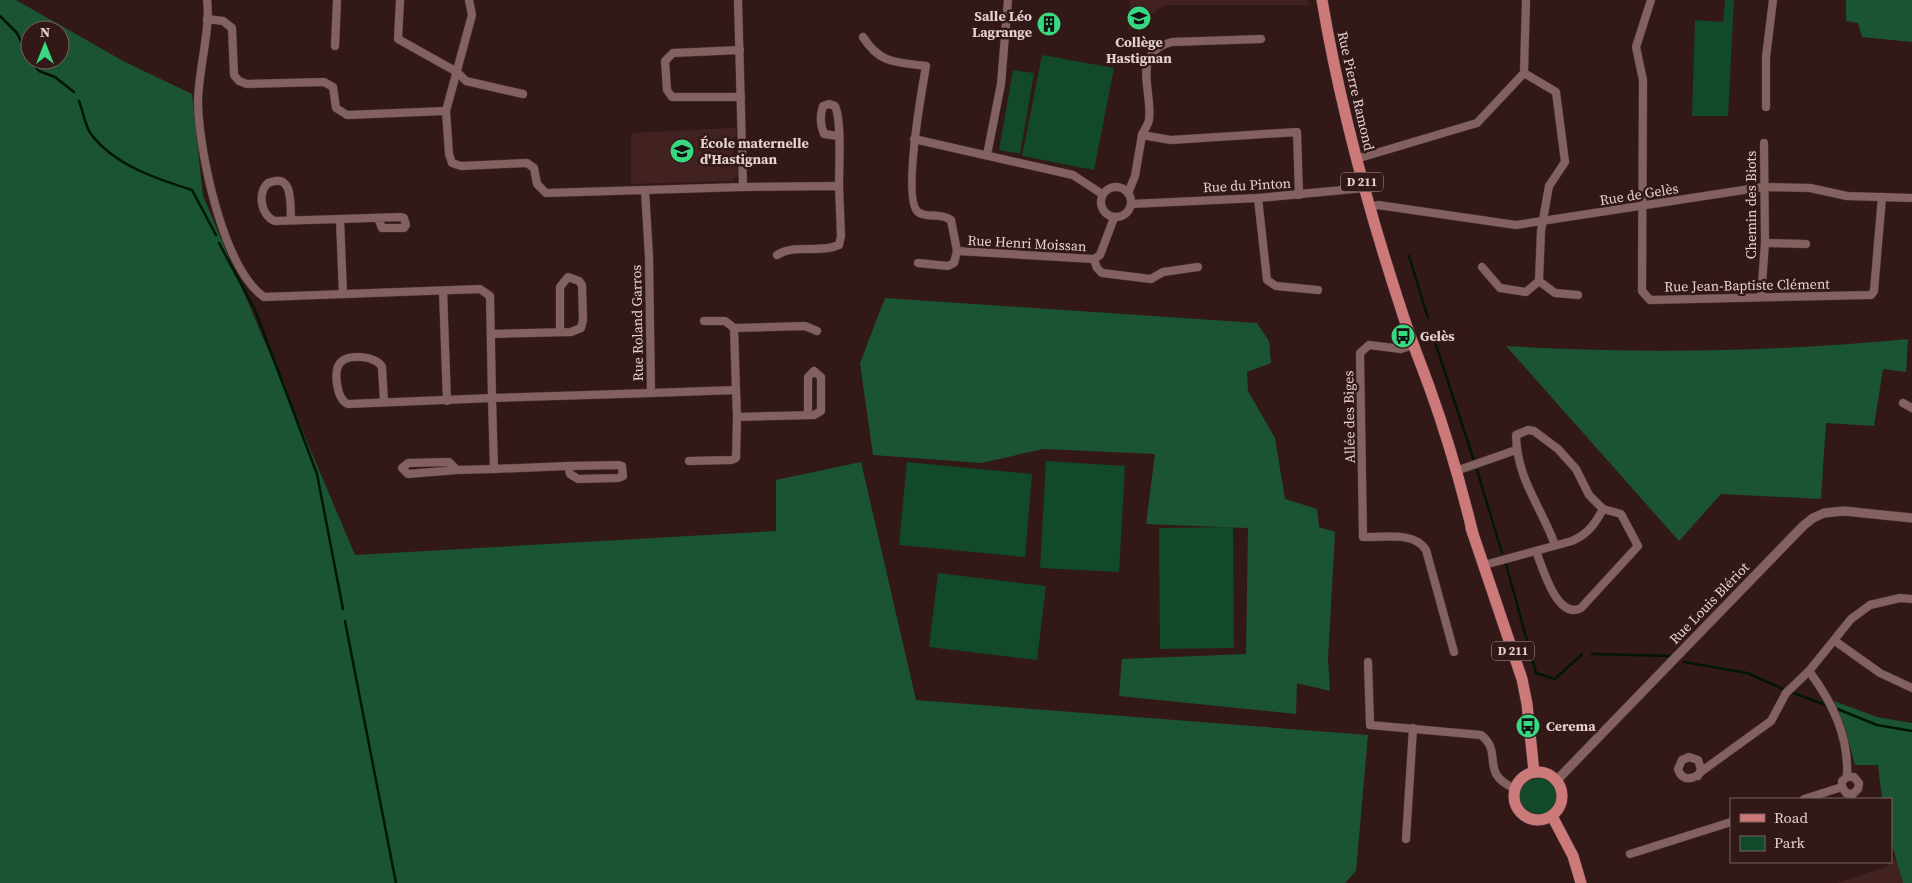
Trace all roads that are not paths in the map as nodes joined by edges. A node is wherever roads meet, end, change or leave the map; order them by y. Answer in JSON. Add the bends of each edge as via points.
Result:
{"nodes":[{"id":1,"x":207,"y":0,"type":"edge"},
{"id":2,"x":338,"y":0,"type":"edge"},
{"id":3,"x":400,"y":0,"type":"edge"},
{"id":4,"x":468,"y":0,"type":"edge"},
{"id":5,"x":738,"y":0,"type":"edge"},
{"id":6,"x":1008,"y":0,"type":"edge"},
{"id":7,"x":1322,"y":0,"type":"edge"},
{"id":8,"x":1526,"y":0,"type":"edge"},
{"id":9,"x":1651,"y":0,"type":"edge"},
{"id":10,"x":1773,"y":0,"type":"edge"},
{"id":11,"x":207,"y":19,"type":"junction"},
{"id":12,"x":863,"y":36,"type":"dead end"},
{"id":13,"x":1261,"y":39,"type":"dead end"},
{"id":14,"x":336,"y":46,"type":"dead end"},
{"id":15,"x":740,"y":50,"type":"junction"},
{"id":16,"x":457,"y":72,"type":"junction"},
{"id":17,"x":1524,"y":73,"type":"junction"},
{"id":18,"x":523,"y":94,"type":"dead end"},
{"id":19,"x":741,"y":97,"type":"junction"},
{"id":20,"x":1766,"y":107,"type":"dead end"},
{"id":21,"x":446,"y":111,"type":"junction"},
{"id":22,"x":1142,"y":135,"type":"junction"},
{"id":23,"x":838,"y":136,"type":"dead end"},
{"id":24,"x":914,"y":138,"type":"junction"},
{"id":25,"x":1764,"y":143,"type":"dead end"},
{"id":26,"x":987,"y":155,"type":"junction"},
{"id":27,"x":1356,"y":159,"type":"junction"},
{"id":28,"x":839,"y":186,"type":"junction"},
{"id":29,"x":743,"y":187,"type":"junction"},
{"id":30,"x":1763,"y":187,"type":"junction"},
{"id":31,"x":1364,"y":188,"type":"junction"},
{"id":32,"x":645,"y":190,"type":"junction"},
{"id":33,"x":1128,"y":193,"type":"junction"},
{"id":34,"x":1102,"y":194,"type":"junction"},
{"id":35,"x":1299,"y":195,"type":"junction"},
{"id":36,"x":1882,"y":197,"type":"junction"},
{"id":37,"x":1258,"y":198,"type":"junction"},
{"id":38,"x":1912,"y":198,"type":"edge"},
{"id":39,"x":1131,"y":204,"type":"junction"},
{"id":40,"x":1643,"y":206,"type":"junction"},
{"id":41,"x":1370,"y":207,"type":"junction"},
{"id":42,"x":378,"y":218,"type":"dead end"},
{"id":43,"x":1114,"y":218,"type":"junction"},
{"id":44,"x":340,"y":219,"type":"junction"},
{"id":45,"x":291,"y":220,"type":"junction"},
{"id":46,"x":1544,"y":222,"type":"junction"},
{"id":47,"x":1766,"y":243,"type":"junction"},
{"id":48,"x":1806,"y":244,"type":"dead end"},
{"id":49,"x":957,"y":251,"type":"junction"},
{"id":50,"x":777,"y":255,"type":"dead end"},
{"id":51,"x":1094,"y":259,"type":"junction"},
{"id":52,"x":918,"y":263,"type":"dead end"},
{"id":53,"x":1482,"y":266,"type":"dead end"},
{"id":54,"x":1198,"y":267,"type":"dead end"},
{"id":55,"x":1539,"y":281,"type":"junction"},
{"id":56,"x":1318,"y":290,"type":"dead end"},
{"id":57,"x":443,"y":291,"type":"junction"},
{"id":58,"x":343,"y":294,"type":"junction"},
{"id":59,"x":1578,"y":295,"type":"dead end"},
{"id":60,"x":1761,"y":297,"type":"junction"},
{"id":61,"x":704,"y":321,"type":"dead end"},
{"id":62,"x":734,"y":328,"type":"junction"},
{"id":63,"x":817,"y":330,"type":"dead end"},
{"id":64,"x":560,"y":332,"type":"junction"},
{"id":65,"x":491,"y":334,"type":"junction"},
{"id":66,"x":1413,"y":345,"type":"junction"},
{"id":67,"x":1417,"y":359,"type":"junction"},
{"id":68,"x":736,"y":390,"type":"junction"},
{"id":69,"x":651,"y":393,"type":"junction"},
{"id":70,"x":492,"y":398,"type":"junction"},
{"id":71,"x":447,"y":401,"type":"junction"},
{"id":72,"x":384,"y":402,"type":"junction"},
{"id":73,"x":1903,"y":403,"type":"dead end"},
{"id":74,"x":1912,"y":408,"type":"edge"},
{"id":75,"x":808,"y":415,"type":"junction"},
{"id":76,"x":737,"y":416,"type":"junction"},
{"id":77,"x":1516,"y":450,"type":"junction"},
{"id":78,"x":689,"y":461,"type":"dead end"},
{"id":79,"x":568,"y":466,"type":"junction"},
{"id":80,"x":494,"y":469,"type":"junction"},
{"id":81,"x":457,"y":470,"type":"junction"},
{"id":82,"x":1456,"y":470,"type":"junction"},
{"id":83,"x":1603,"y":509,"type":"junction"},
{"id":84,"x":1912,"y":518,"type":"edge"},
{"id":85,"x":1473,"y":534,"type":"junction"},
{"id":86,"x":1555,"y":545,"type":"junction"},
{"id":87,"x":1536,"y":551,"type":"junction"},
{"id":88,"x":1484,"y":565,"type":"junction"},
{"id":89,"x":1912,"y":599,"type":"edge"},
{"id":90,"x":1835,"y":641,"type":"junction"},
{"id":91,"x":1454,"y":652,"type":"dead end"},
{"id":92,"x":1368,"y":662,"type":"dead end"},
{"id":93,"x":1809,"y":671,"type":"junction"},
{"id":94,"x":1912,"y":688,"type":"edge"},
{"id":95,"x":1413,"y":728,"type":"junction"},
{"id":96,"x":1534,"y":772,"type":"junction"},
{"id":97,"x":1698,"y":776,"type":"dead end"},
{"id":98,"x":1847,"y":777,"type":"junction"},
{"id":99,"x":1556,"y":781,"type":"junction"},
{"id":100,"x":1514,"y":788,"type":"junction"},
{"id":101,"x":1842,"y":788,"type":"junction"},
{"id":102,"x":1807,"y":798,"type":"edge"},
{"id":103,"x":1552,"y":816,"type":"junction"},
{"id":104,"x":1730,"y":822,"type":"edge"},
{"id":105,"x":1406,"y":838,"type":"dead end"},
{"id":106,"x":1630,"y":854,"type":"dead end"},
{"id":107,"x":1581,"y":883,"type":"edge"}],
"edges":[{"from":1,"to":11,"type":"street"},
{"from":2,"to":14,"type":"street"},
{"from":3,"to":16,"type":"street","via":[[398,39]]},
{"from":4,"to":16,"type":"street","via":[[472,15]]},
{"from":5,"to":15,"type":"street"},
{"from":6,"to":26,"type":"street","via":[[1000,84]]},
{"from":7,"to":27,"type":"main road","name":"Rue Pierre Ramond","number":"D 211"},
{"from":8,"to":17,"type":"street"},
{"from":9,"to":40,"type":"street","name":"Rue Jean-Baptiste Clément","via":[[1636,47],[1643,80]]},
{"from":10,"to":20,"type":"street","via":[[1766,57]]},
{"from":11,"to":21,"type":"street","via":[[223,21],[232,28],[234,75],[239,81],[247,84],[324,82],[333,87],[336,108],[347,115]]},
{"from":11,"to":58,"type":"street","via":[[198,103],[208,178],[228,241],[253,289],[264,298]]},
{"from":12,"to":24,"type":"street","name":"Rue Henri Moissan","via":[[874,53],[894,62],[926,66]]},
{"from":13,"to":22,"type":"street","via":[[1160,45],[1147,61],[1149,121]]},
{"from":15,"to":19,"type":"street"},
{"from":15,"to":19,"type":"street","via":[[673,53],[665,61],[667,90],[672,97]]},
{"from":16,"to":18,"type":"street","via":[[466,81]]},
{"from":16,"to":21,"type":"street"},
{"from":17,"to":27,"type":"street","via":[[1477,123]]},
{"from":17,"to":46,"type":"street","via":[[1556,92],[1565,162],[1549,186]]},
{"from":19,"to":29,"type":"street"},
{"from":21,"to":32,"type":"street","via":[[449,154],[455,165],[527,163],[534,168],[539,188],[546,193]]},
{"from":22,"to":33,"type":"street","via":[[1135,176]]},
{"from":22,"to":35,"type":"street","via":[[1171,140],[1297,132]]},
{"from":23,"to":28,"type":"street"},
{"from":24,"to":26,"type":"street"},
{"from":24,"to":49,"type":"street","name":"Rue Henri Moissan","via":[[912,200],[916,211],[944,215],[951,220]]},
{"from":25,"to":30,"type":"street","name":"Chemin des Biots"},
{"from":26,"to":34,"type":"street","via":[[1073,175]]},
{"from":27,"to":31,"type":"main road","name":"Rue Pierre Ramond","number":"D 211"},
{"from":28,"to":29,"type":"street"},
{"from":28,"to":50,"type":"street","via":[[839,245],[786,250]]},
{"from":29,"to":32,"type":"street"},
{"from":30,"to":36,"type":"street","name":"Rue de Gelès","via":[[1810,188],[1847,196]]},
{"from":30,"to":40,"type":"street","name":"Rue de Gelès"},
{"from":30,"to":47,"type":"street","name":"Chemin des Biots"},
{"from":31,"to":35,"type":"street","name":"Rue du Pinton"},
{"from":31,"to":41,"type":"main road","name":"Rue Pierre Ramond","number":"D 211"},
{"from":32,"to":69,"type":"street","name":"Rue Roland Garros"},
{"from":33,"to":34,"type":"street","via":[[1117,187]]},
{"from":33,"to":39,"type":"street"},
{"from":34,"to":43,"type":"street","via":[[1101,209]]},
{"from":35,"to":37,"type":"street","name":"Rue du Pinton"},
{"from":36,"to":38,"type":"street","name":"Rue de Gelès"},
{"from":36,"to":60,"type":"street","name":"Rue Jean-Baptiste Clément","via":[[1874,291],[1871,295]]},
{"from":37,"to":39,"type":"street","name":"Rue du Pinton"},
{"from":37,"to":56,"type":"street","via":[[1267,280],[1276,286]]},
{"from":39,"to":43,"type":"street","via":[[1127,213]]},
{"from":40,"to":46,"type":"street","name":"Rue de Gelès"},
{"from":40,"to":60,"type":"street","name":"Rue Jean-Baptiste Clément","via":[[1642,291],[1650,300]]},
{"from":41,"to":46,"type":"street","name":"Rue de Gelès","via":[[1378,205],[1516,225]]},
{"from":41,"to":66,"type":"main road","name":"Rue Pierre Ramond","number":"D 211"},
{"from":42,"to":44,"type":"street"},
{"from":43,"to":51,"type":"street","name":"Rue Henri Moissan","via":[[1100,255]]},
{"from":44,"to":45,"type":"street"},
{"from":44,"to":58,"type":"street"},
{"from":45,"to":45,"type":"street","via":[[275,221],[265,215],[262,191],[268,183],[279,180],[289,188]]},
{"from":46,"to":55,"type":"street"},
{"from":47,"to":48,"type":"street"},
{"from":47,"to":60,"type":"street","name":"Chemin des Biots"},
{"from":49,"to":51,"type":"street","name":"Rue Henri Moissan"},
{"from":49,"to":52,"type":"street","name":"Rue Henri Moissan","via":[[954,263],[948,266]]},
{"from":51,"to":54,"type":"street","name":"Rue Henri Moissan","via":[[1102,273],[1151,279],[1163,272]]},
{"from":53,"to":55,"type":"street","via":[[1500,288],[1526,292]]},
{"from":55,"to":59,"type":"street","via":[[1555,293]]},
{"from":57,"to":58,"type":"street"},
{"from":57,"to":65,"type":"street","via":[[486,291],[490,296]]},
{"from":57,"to":71,"type":"street"},
{"from":61,"to":62,"type":"street","via":[[725,321]]},
{"from":62,"to":63,"type":"street","via":[[805,326]]},
{"from":62,"to":68,"type":"street"},
{"from":64,"to":64,"type":"street","via":[[571,332],[582,326],[582,285],[574,278],[568,277],[560,287]]},
{"from":64,"to":65,"type":"street"},
{"from":65,"to":70,"type":"street"},
{"from":66,"to":67,"type":"main road","name":"Rue Pierre Ramond","number":"D 211"},
{"from":66,"to":91,"type":"street","name":"Allée des Biges","via":[[1401,348],[1369,345],[1360,353],[1364,538],[1414,538],[1422,543]]},
{"from":67,"to":82,"type":"main road","name":"Rue Pierre Ramond","number":"D 211","via":[[1430,388]]},
{"from":67,"to":85,"type":"main road","name":"Rue Pierre Ramond","number":"D 211","via":[[1423,390],[1456,493]]},
{"from":68,"to":69,"type":"street"},
{"from":68,"to":76,"type":"street"},
{"from":69,"to":70,"type":"street","name":"Rue Roland Garros"},
{"from":70,"to":71,"type":"street","name":"Rue Roland Garros"},
{"from":70,"to":80,"type":"street"},
{"from":71,"to":72,"type":"street","name":"Rue Roland Garros"},
{"from":72,"to":72,"type":"street","via":[[380,363],[370,358],[348,358],[340,363],[337,368],[338,394],[344,403]]},
{"from":73,"to":74,"type":"street"},
{"from":75,"to":75,"type":"street","via":[[822,411],[820,376],[814,371],[808,377]]},
{"from":75,"to":76,"type":"street"},
{"from":76,"to":78,"type":"street","via":[[736,458]]},
{"from":77,"to":82,"type":"street"},
{"from":77,"to":83,"type":"street","via":[[1516,434],[1534,432],[1567,457],[1589,495]]},
{"from":77,"to":86,"type":"street","via":[[1525,483]]},
{"from":79,"to":79,"type":"street","via":[[618,465],[624,470],[618,478],[578,479],[570,474]]},
{"from":79,"to":80,"type":"street"},
{"from":80,"to":81,"type":"street"},
{"from":81,"to":81,"type":"street","via":[[408,474],[402,468],[408,463],[449,462]]},
{"from":82,"to":85,"type":"main road","name":"Rue Pierre Ramond","number":"D 211"},
{"from":83,"to":86,"type":"street","via":[[1586,534]]},
{"from":83,"to":87,"type":"street","via":[[1621,514],[1638,546],[1581,608],[1567,609],[1557,601]]},
{"from":84,"to":99,"type":"street","name":"Rue Louis Blériot","via":[[1844,511],[1813,518]]},
{"from":85,"to":88,"type":"main road","name":"Rue Pierre Ramond","number":"D 211"},
{"from":86,"to":87,"type":"street"},
{"from":87,"to":88,"type":"street"},
{"from":88,"to":96,"type":"main road","name":"Rue Pierre Ramond","number":"D 211","via":[[1522,679]]},
{"from":89,"to":90,"type":"street","via":[[1900,598],[1870,605],[1851,619]]},
{"from":90,"to":93,"type":"street"},
{"from":90,"to":94,"type":"street","via":[[1880,673]]},
{"from":92,"to":95,"type":"street","via":[[1370,725]]},
{"from":93,"to":97,"type":"street","via":[[1786,693],[1771,721]]},
{"from":93,"to":98,"type":"street","via":[[1824,690],[1839,722],[1848,754]]},
{"from":95,"to":100,"type":"street","via":[[1481,735],[1488,740],[1492,750],[1496,777]]},
{"from":95,"to":105,"type":"street"},
{"from":96,"to":99,"type":"main road"},
{"from":96,"to":100,"type":"main road","via":[[1522,778]]},
{"from":98,"to":101,"type":"street","via":[[1842,781]]},
{"from":98,"to":101,"type":"street","via":[[1857,779],[1858,789],[1850,794]]},
{"from":99,"to":103,"type":"main road","via":[[1562,795],[1558,810]]},
{"from":100,"to":103,"type":"main road","via":[[1515,805],[1525,818],[1539,821]]},
{"from":101,"to":102,"type":"street"},
{"from":103,"to":107,"type":"main road"},
{"from":104,"to":106,"type":"street"}]}
